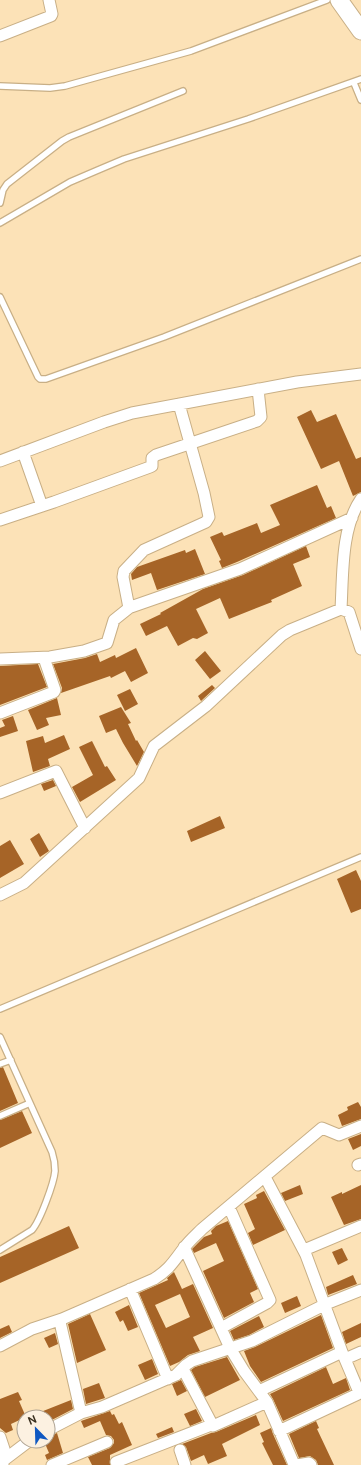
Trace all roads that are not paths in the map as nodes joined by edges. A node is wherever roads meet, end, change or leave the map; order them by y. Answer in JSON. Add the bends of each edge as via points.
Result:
{"nodes":[{"id":1,"x":49,"y":0,"type":"edge"},
{"id":2,"x":327,"y":0,"type":"edge"},
{"id":3,"x":339,"y":0,"type":"edge"},
{"id":4,"x":359,"y":24,"type":"edge"},
{"id":5,"x":0,"y":36,"type":"edge"},
{"id":6,"x":361,"y":80,"type":"edge"},
{"id":7,"x":354,"y":83,"type":"junction"},
{"id":8,"x":0,"y":86,"type":"edge"},
{"id":9,"x":183,"y":91,"type":"dead end"},
{"id":10,"x":361,"y":100,"type":"edge"},
{"id":11,"x":1,"y":188,"type":"edge"},
{"id":12,"x":0,"y":203,"type":"edge"},
{"id":13,"x":0,"y":224,"type":"edge"},
{"id":14,"x":361,"y":259,"type":"edge"},
{"id":15,"x":0,"y":297,"type":"edge"},
{"id":16,"x":361,"y":374,"type":"edge"},
{"id":17,"x":258,"y":389,"type":"junction"},
{"id":18,"x":179,"y":404,"type":"junction"},
{"id":19,"x":190,"y":443,"type":"junction"},
{"id":20,"x":23,"y":452,"type":"junction"},
{"id":21,"x":0,"y":461,"type":"edge"},
{"id":22,"x":361,"y":499,"type":"edge"},
{"id":23,"x":42,"y":506,"type":"junction"},
{"id":24,"x":352,"y":518,"type":"junction"},
{"id":25,"x":0,"y":520,"type":"edge"},
{"id":26,"x":128,"y":608,"type":"junction"},
{"id":27,"x":341,"y":609,"type":"junction"},
{"id":28,"x":361,"y":649,"type":"edge"},
{"id":29,"x":44,"y":658,"type":"junction"},
{"id":30,"x":0,"y":659,"type":"edge"},
{"id":31,"x":0,"y":713,"type":"edge"},
{"id":32,"x":0,"y":793,"type":"edge"},
{"id":33,"x":85,"y":828,"type":"junction"},
{"id":34,"x":361,"y":857,"type":"edge"},
{"id":35,"x":0,"y":895,"type":"edge"},
{"id":36,"x":0,"y":1009,"type":"edge"},
{"id":37,"x":0,"y":1037,"type":"edge"},
{"id":38,"x":11,"y":1060,"type":"junction"},
{"id":39,"x":0,"y":1064,"type":"edge"},
{"id":40,"x":30,"y":1103,"type":"junction"},
{"id":41,"x":0,"y":1116,"type":"edge"},
{"id":42,"x":361,"y":1126,"type":"edge"},
{"id":43,"x":265,"y":1177,"type":"junction"},
{"id":44,"x":229,"y":1207,"type":"junction"},
{"id":45,"x":361,"y":1226,"type":"edge"},
{"id":46,"x":184,"y":1247,"type":"junction"},
{"id":47,"x":0,"y":1250,"type":"edge"},
{"id":48,"x":304,"y":1250,"type":"junction"},
{"id":49,"x":130,"y":1289,"type":"junction"},
{"id":50,"x":361,"y":1290,"type":"edge"},
{"id":51,"x":326,"y":1304,"type":"junction"},
{"id":52,"x":62,"y":1319,"type":"junction"},
{"id":53,"x":221,"y":1328,"type":"junction"},
{"id":54,"x":0,"y":1346,"type":"edge"},
{"id":55,"x":230,"y":1348,"type":"junction"},
{"id":56,"x":361,"y":1352,"type":"edge"},
{"id":57,"x":344,"y":1356,"type":"junction"},
{"id":58,"x":183,"y":1369,"type":"junction"},
{"id":59,"x":168,"y":1379,"type":"junction"},
{"id":60,"x":259,"y":1391,"type":"junction"},
{"id":61,"x":267,"y":1402,"type":"junction"},
{"id":62,"x":81,"y":1413,"type":"junction"},
{"id":63,"x":211,"y":1424,"type":"junction"},
{"id":64,"x":56,"y":1426,"type":"edge"},
{"id":65,"x":279,"y":1430,"type":"junction"},
{"id":66,"x":0,"y":1438,"type":"edge"},
{"id":67,"x":107,"y":1442,"type":"dead end"},
{"id":68,"x":19,"y":1449,"type":"edge"},
{"id":69,"x":180,"y":1450,"type":"dead end"},
{"id":70,"x":3,"y":1462,"type":"edge"},
{"id":71,"x":116,"y":1462,"type":"dead end"},
{"id":72,"x":52,"y":1465,"type":"edge"},
{"id":73,"x":185,"y":1465,"type":"edge"},
{"id":74,"x":310,"y":1465,"type":"edge"}],
"edges":[{"from":1,"to":5,"type":"street","via":[[51,16]]},
{"from":2,"to":8,"type":"lane","via":[[191,51],[65,86]]},
{"from":3,"to":4,"type":"main road"},
{"from":6,"to":7,"type":"lane"},
{"from":7,"to":10,"type":"lane"},
{"from":7,"to":13,"type":"lane","via":[[104,167],[70,182]]},
{"from":9,"to":11,"type":"lane","via":[[62,141]]},
{"from":11,"to":12,"type":"lane"},
{"from":14,"to":15,"type":"lane","via":[[164,337],[46,380],[38,376]]},
{"from":16,"to":17,"type":"street"},
{"from":17,"to":18,"type":"street"},
{"from":17,"to":19,"type":"street","via":[[261,417],[259,420]]},
{"from":18,"to":19,"type":"street"},
{"from":18,"to":20,"type":"street","via":[[118,417]]},
{"from":19,"to":23,"type":"street","via":[[154,456],[150,468]]},
{"from":19,"to":26,"type":"street","via":[[209,517],[206,522],[144,550],[124,572]]},
{"from":20,"to":21,"type":"street"},
{"from":20,"to":23,"type":"street"},
{"from":22,"to":24,"type":"street"},
{"from":23,"to":25,"type":"street"},
{"from":24,"to":26,"type":"street","via":[[240,570]]},
{"from":24,"to":27,"type":"street","via":[[343,562]]},
{"from":26,"to":29,"type":"street","via":[[114,619],[107,642],[84,651]]},
{"from":27,"to":28,"type":"street","via":[[349,612]]},
{"from":27,"to":33,"type":"street","via":[[282,635],[206,706],[154,746],[139,778]]},
{"from":29,"to":30,"type":"street"},
{"from":29,"to":31,"type":"street","via":[[54,692]]},
{"from":32,"to":33,"type":"street","via":[[56,772]]},
{"from":33,"to":35,"type":"street","via":[[24,884]]},
{"from":34,"to":36,"type":"lane"},
{"from":37,"to":38,"type":"lane"},
{"from":38,"to":39,"type":"lane"},
{"from":38,"to":40,"type":"lane"},
{"from":40,"to":41,"type":"lane"},
{"from":40,"to":47,"type":"lane","via":[[52,1152],[55,1172],[40,1218],[32,1230]]},
{"from":42,"to":43,"type":"street","via":[[339,1135],[322,1128]]},
{"from":43,"to":44,"type":"street"},
{"from":43,"to":48,"type":"street"},
{"from":44,"to":46,"type":"street"},
{"from":44,"to":53,"type":"street","via":[[270,1300]]},
{"from":45,"to":48,"type":"street"},
{"from":46,"to":49,"type":"street","via":[[163,1273]]},
{"from":46,"to":53,"type":"street"},
{"from":48,"to":51,"type":"street"},
{"from":49,"to":52,"type":"street"},
{"from":49,"to":59,"type":"street"},
{"from":50,"to":51,"type":"street"},
{"from":51,"to":55,"type":"street","via":[[260,1338]]},
{"from":51,"to":57,"type":"street"},
{"from":52,"to":54,"type":"street","via":[[32,1329]]},
{"from":52,"to":62,"type":"street","via":[[60,1322]]},
{"from":53,"to":55,"type":"street"},
{"from":55,"to":58,"type":"street","via":[[192,1361]]},
{"from":55,"to":60,"type":"street"},
{"from":56,"to":57,"type":"street"},
{"from":57,"to":60,"type":"street"},
{"from":57,"to":65,"type":"street","via":[[357,1395]]},
{"from":58,"to":59,"type":"street"},
{"from":58,"to":63,"type":"street"},
{"from":59,"to":62,"type":"street"},
{"from":60,"to":61,"type":"street"},
{"from":61,"to":63,"type":"street","via":[[217,1426]]},
{"from":61,"to":65,"type":"street"},
{"from":62,"to":64,"type":"street"},
{"from":63,"to":71,"type":"street"},
{"from":65,"to":74,"type":"street","via":[[294,1463]]},
{"from":66,"to":70,"type":"street","via":[[4,1450]]},
{"from":67,"to":72,"type":"street"},
{"from":68,"to":70,"type":"street"},
{"from":69,"to":73,"type":"street"}]}
